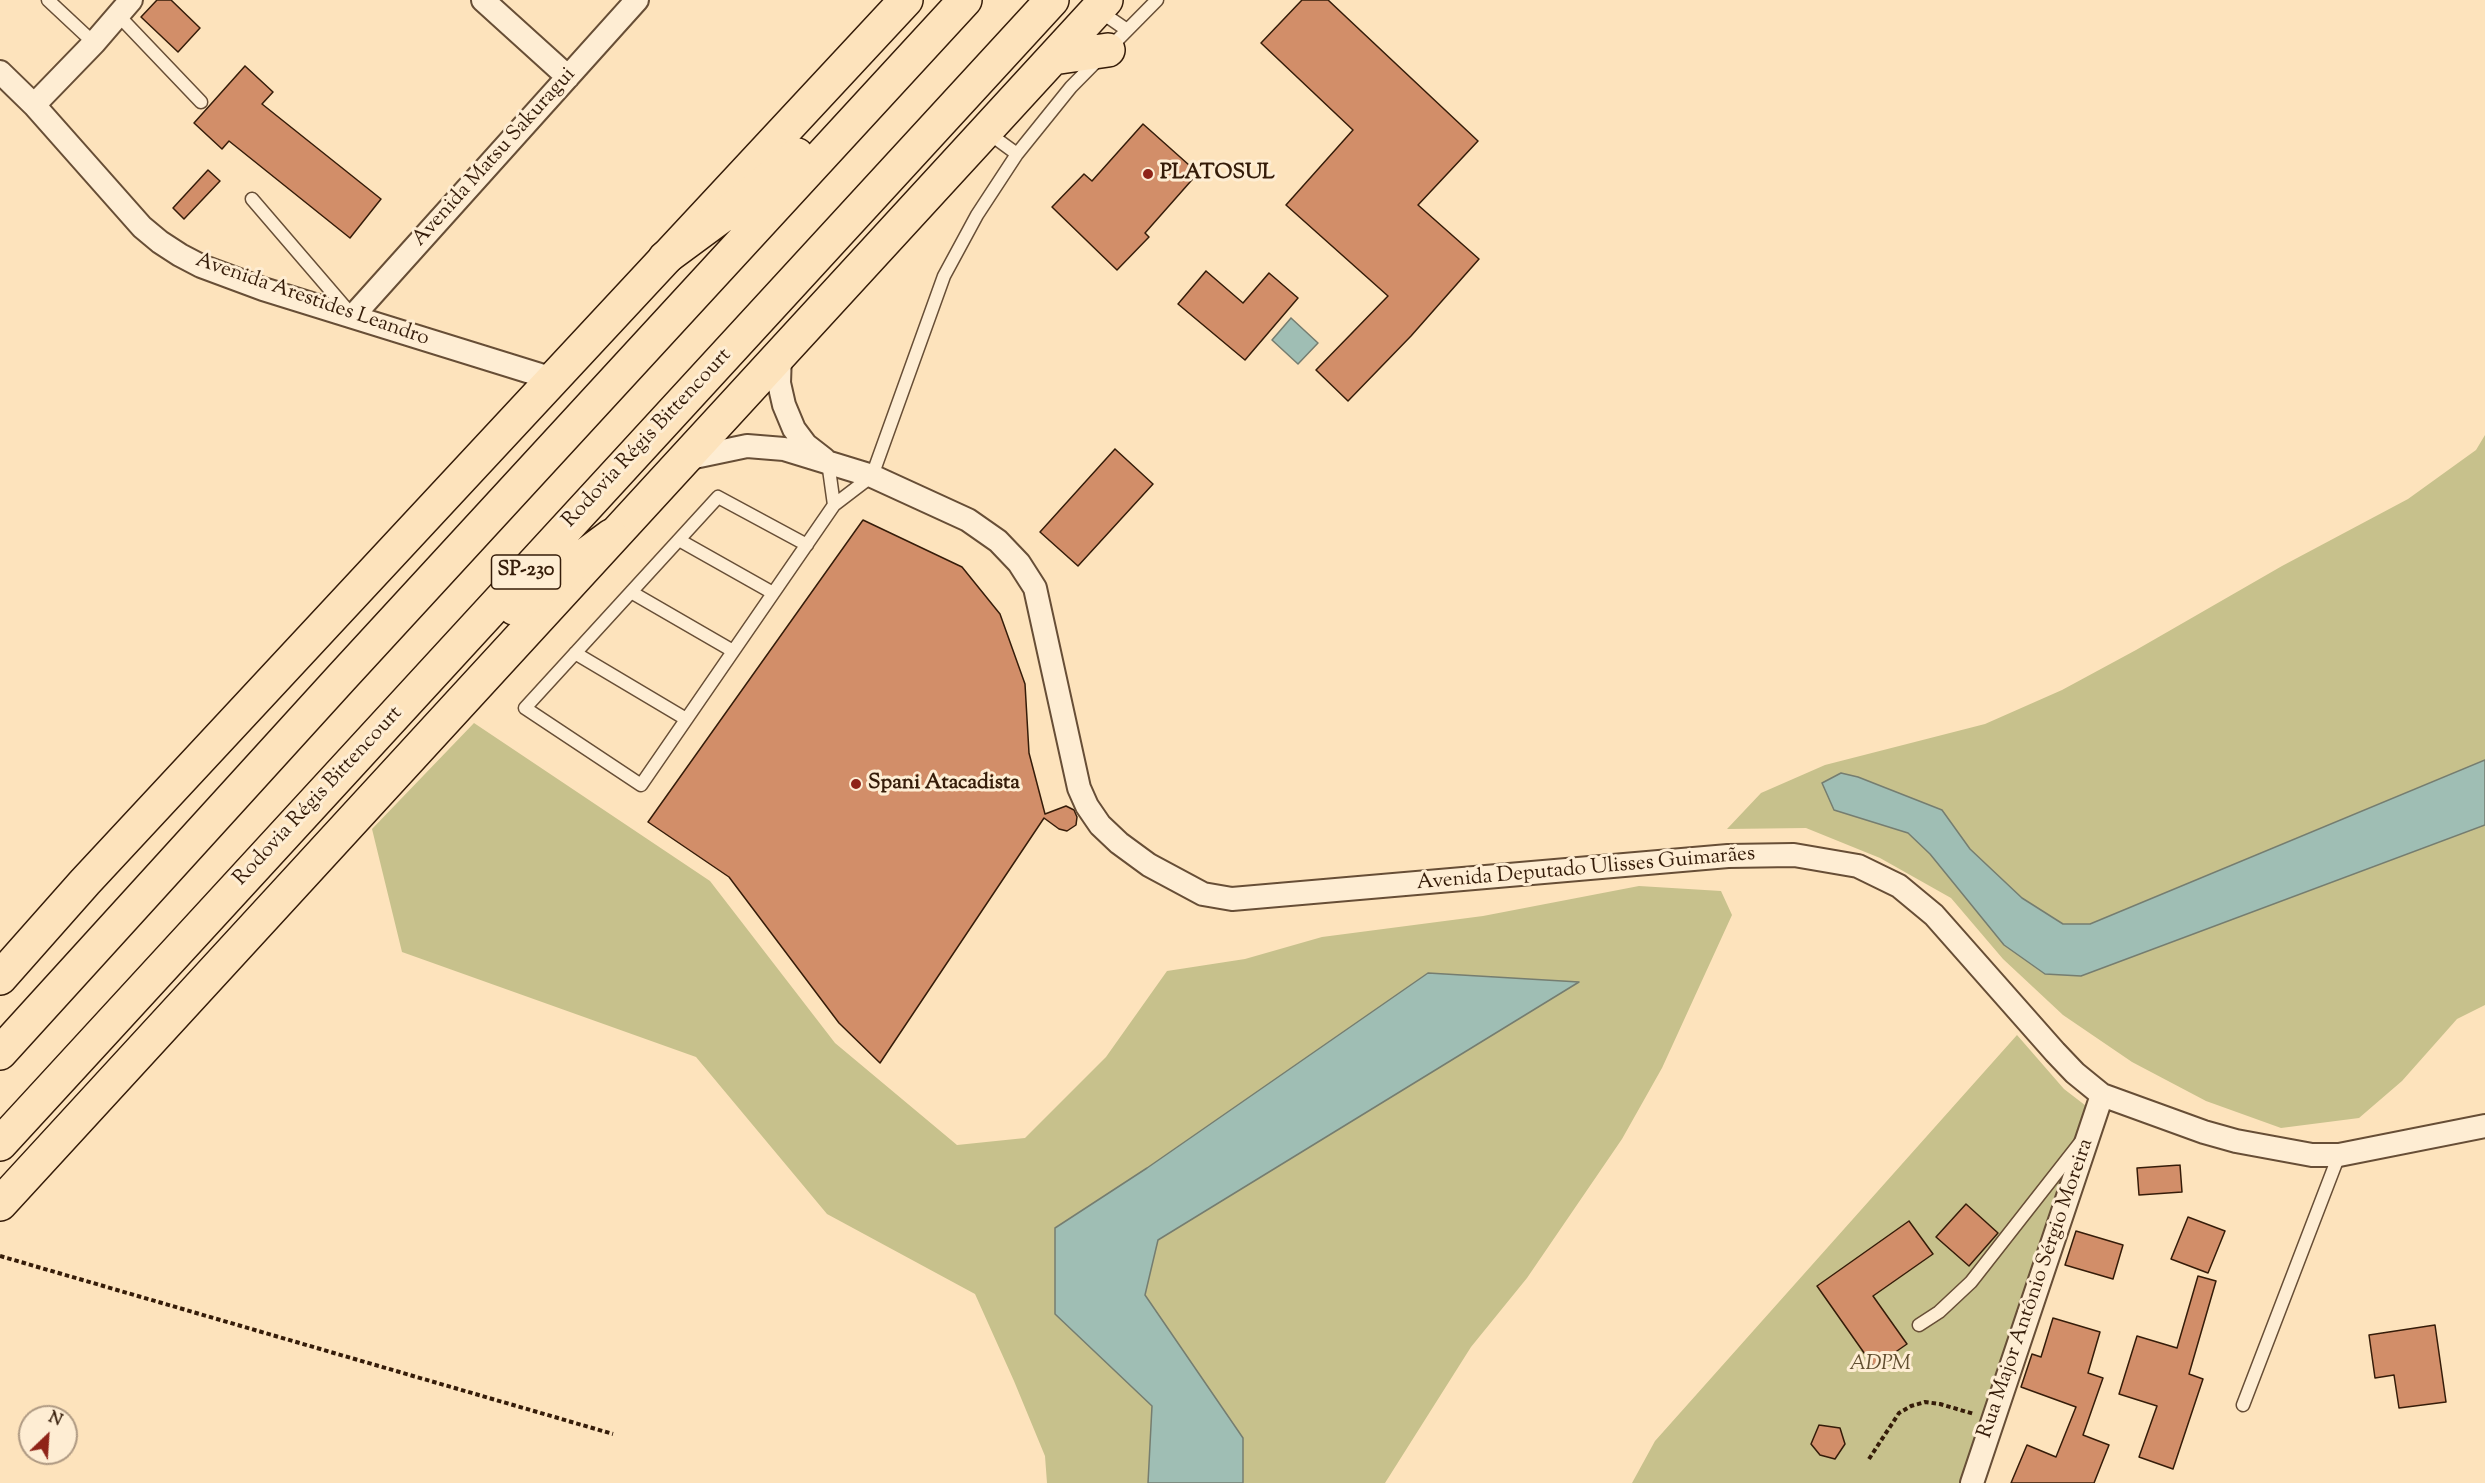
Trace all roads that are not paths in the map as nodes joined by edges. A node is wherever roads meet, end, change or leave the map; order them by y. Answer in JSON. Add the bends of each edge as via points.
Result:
{"nodes":[{"id":1,"x":48,"y":0,"type":"edge"},
{"id":2,"x":483,"y":0,"type":"edge"},
{"id":3,"x":637,"y":0,"type":"edge"},
{"id":4,"x":906,"y":0,"type":"edge"},
{"id":5,"x":965,"y":0,"type":"edge"},
{"id":6,"x":1052,"y":0,"type":"edge"},
{"id":7,"x":1157,"y":0,"type":"edge"},
{"id":8,"x":1102,"y":5,"type":"edge"},
{"id":9,"x":125,"y":7,"type":"edge"},
{"id":10,"x":931,"y":36,"type":"junction"},
{"id":11,"x":1117,"y":40,"type":"junction"},
{"id":12,"x":94,"y":43,"type":"junction"},
{"id":13,"x":1053,"y":58,"type":"junction"},
{"id":14,"x":0,"y":72,"type":"edge"},
{"id":15,"x":568,"y":77,"type":"junction"},
{"id":16,"x":201,"y":102,"type":"dead end"},
{"id":17,"x":34,"y":105,"type":"junction"},
{"id":18,"x":987,"y":132,"type":"junction"},
{"id":19,"x":1017,"y":154,"type":"junction"},
{"id":20,"x":252,"y":199,"type":"dead end"},
{"id":21,"x":665,"y":258,"type":"junction"},
{"id":22,"x":353,"y":316,"type":"junction"},
{"id":23,"x":780,"y":354,"type":"junction"},
{"id":24,"x":553,"y":379,"type":"junction"},
{"id":25,"x":683,"y":459,"type":"junction"},
{"id":26,"x":828,"y":462,"type":"junction"},
{"id":27,"x":872,"y":476,"type":"junction"},
{"id":28,"x":834,"y":505,"type":"junction"},
{"id":29,"x":612,"y":536,"type":"junction"},
{"id":30,"x":679,"y":540,"type":"junction"},
{"id":31,"x":807,"y":545,"type":"junction"},
{"id":32,"x":631,"y":592,"type":"junction"},
{"id":33,"x":773,"y":593,"type":"junction"},
{"id":34,"x":733,"y":651,"type":"junction"},
{"id":35,"x":575,"y":653,"type":"junction"},
{"id":36,"x":415,"y":693,"type":"junction"},
{"id":37,"x":686,"y":719,"type":"junction"},
{"id":38,"x":0,"y":978,"type":"edge"},
{"id":39,"x":0,"y":1053,"type":"edge"},
{"id":40,"x":2102,"y":1095,"type":"junction"},
{"id":41,"x":2485,"y":1126,"type":"edge"},
{"id":42,"x":2091,"y":1127,"type":"junction"},
{"id":43,"x":0,"y":1144,"type":"edge"},
{"id":44,"x":2339,"y":1155,"type":"junction"},
{"id":45,"x":0,"y":1204,"type":"edge"},
{"id":46,"x":1919,"y":1325,"type":"dead end"},
{"id":47,"x":2243,"y":1405,"type":"dead end"},
{"id":48,"x":1972,"y":1483,"type":"edge"}],
"edges":[{"from":1,"to":12,"type":"lane"},
{"from":2,"to":15,"type":"street"},
{"from":3,"to":15,"type":"street","name":"Avenida Matsu Sakuragui"},
{"from":4,"to":21,"type":"main road"},
{"from":5,"to":10,"type":"main road","number":"SP-230"},
{"from":6,"to":36,"type":"main road","name":"Rodovia Régis Bittencourt","number":"SP-230"},
{"from":7,"to":11,"type":"lane"},
{"from":8,"to":11,"type":"lane"},
{"from":8,"to":13,"type":"main road"},
{"from":9,"to":12,"type":"street"},
{"from":9,"to":16,"type":"lane"},
{"from":10,"to":21,"type":"main road","via":[[741,202]]},
{"from":10,"to":39,"type":"main road","number":"SP-230"},
{"from":11,"to":13,"type":"main road"},
{"from":11,"to":19,"type":"lane","via":[[1071,87]]},
{"from":12,"to":17,"type":"street"},
{"from":13,"to":18,"type":"main road"},
{"from":14,"to":17,"type":"street","name":"Avenida Arestides Leandro"},
{"from":15,"to":22,"type":"street","name":"Avenida Matsu Sakuragui"},
{"from":17,"to":22,"type":"street","name":"Avenida Arestides Leandro","via":[[125,210],[160,242],[201,266]]},
{"from":18,"to":19,"type":"lane"},
{"from":18,"to":23,"type":"main road"},
{"from":19,"to":27,"type":"lane","via":[[977,215],[944,276]]},
{"from":20,"to":22,"type":"lane"},
{"from":21,"to":24,"type":"main road"},
{"from":22,"to":24,"type":"street","name":"Avenida Arestides Leandro"},
{"from":23,"to":25,"type":"main road"},
{"from":23,"to":26,"type":"street","name":"Avenida Deputado Ulisses Guimarães","via":[[779,383],[794,429],[806,445]]},
{"from":24,"to":38,"type":"main road"},
{"from":25,"to":26,"type":"street","name":"Avenida Deputado Ulisses Guimarães","via":[[747,446],[784,450]]},
{"from":25,"to":29,"type":"main road"},
{"from":26,"to":27,"type":"street","name":"Avenida Deputado Ulisses Guimarães"},
{"from":26,"to":28,"type":"lane"},
{"from":27,"to":28,"type":"lane"},
{"from":27,"to":40,"type":"street","name":"Avenida Deputado Ulisses Guimarães","via":[[968,520],[998,541],[1019,563],[1035,588],[1078,788],[1087,806],[1119,843],[1182,885],[1203,894],[1232,899],[1728,856],[1794,855],[1858,866],[1899,886],[1934,915],[2055,1052]]},
{"from":28,"to":31,"type":"lane"},
{"from":29,"to":36,"type":"main road","via":[[527,597]]},
{"from":29,"to":45,"type":"main road"},
{"from":30,"to":31,"type":"lane","via":[[718,497]]},
{"from":30,"to":32,"type":"lane"},
{"from":30,"to":33,"type":"lane"},
{"from":31,"to":33,"type":"lane"},
{"from":32,"to":34,"type":"lane"},
{"from":32,"to":35,"type":"lane"},
{"from":33,"to":34,"type":"lane"},
{"from":34,"to":37,"type":"lane"},
{"from":35,"to":37,"type":"lane"},
{"from":35,"to":37,"type":"lane","via":[[525,708],[640,785]]},
{"from":36,"to":43,"type":"main road","name":"Rodovia Régis Bittencourt","number":"SP-230"},
{"from":40,"to":42,"type":"street","name":"Rua Major Antônio Sérgio Moreira"},
{"from":40,"to":44,"type":"street","name":"Avenida Deputado Ulisses Guimarães","via":[[2236,1141],[2296,1153]]},
{"from":41,"to":44,"type":"street","name":"Avenida Deputado Ulisses Guimarães"},
{"from":42,"to":46,"type":"lane","via":[[1971,1282]]},
{"from":42,"to":48,"type":"street","name":"Rua Major Antônio Sérgio Moreira"},
{"from":44,"to":47,"type":"lane"}]}
